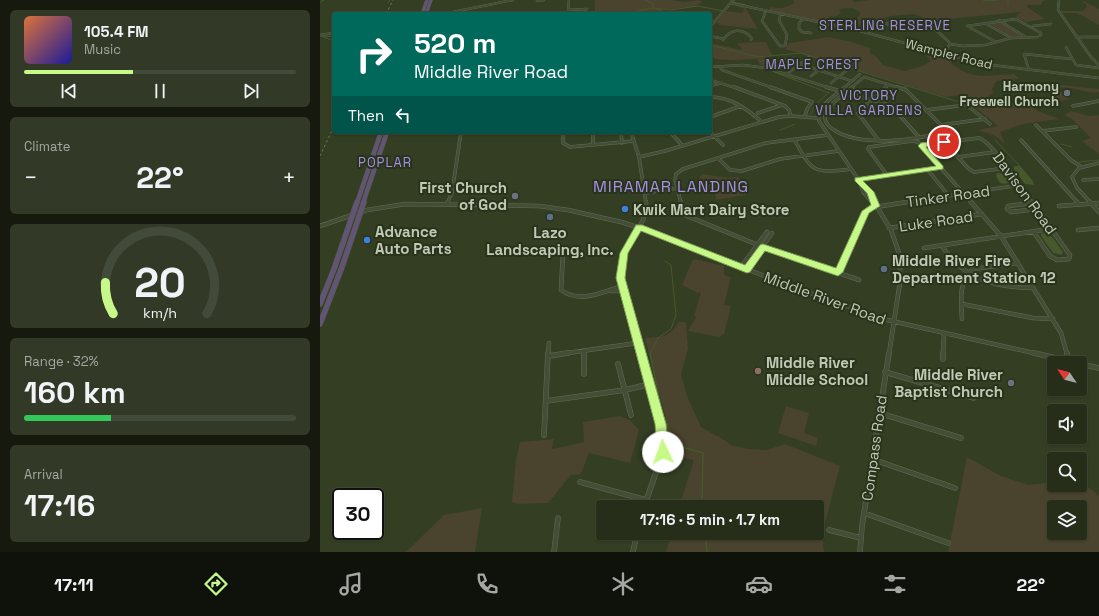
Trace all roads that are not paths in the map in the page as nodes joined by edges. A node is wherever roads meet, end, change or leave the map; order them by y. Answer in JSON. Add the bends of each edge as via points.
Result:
{"nodes":[{"id":1,"x":427,"y":0,"type":"edge"},
{"id":2,"x":431,"y":0,"type":"edge"},
{"id":3,"x":511,"y":0,"type":"edge"},
{"id":4,"x":544,"y":0,"type":"edge"},
{"id":5,"x":569,"y":0,"type":"edge"},
{"id":6,"x":733,"y":0,"type":"edge"},
{"id":7,"x":1055,"y":0,"type":"edge"},
{"id":8,"x":537,"y":1,"type":"edge"},
{"id":9,"x":1058,"y":1,"type":"edge"},
{"id":10,"x":731,"y":3,"type":"junction"},
{"id":11,"x":587,"y":5,"type":"dead end"},
{"id":12,"x":766,"y":10,"type":"junction"},
{"id":13,"x":587,"y":11,"type":"edge"},
{"id":14,"x":423,"y":12,"type":"edge"},
{"id":15,"x":427,"y":12,"type":"edge"},
{"id":16,"x":453,"y":12,"type":"edge"},
{"id":17,"x":568,"y":12,"type":"edge"},
{"id":18,"x":782,"y":13,"type":"junction"},
{"id":19,"x":804,"y":18,"type":"junction"},
{"id":20,"x":999,"y":20,"type":"junction"},
{"id":21,"x":926,"y":21,"type":"dead end"},
{"id":22,"x":714,"y":22,"type":"joint"},
{"id":23,"x":985,"y":22,"type":"junction"},
{"id":24,"x":712,"y":24,"type":"edge"},
{"id":25,"x":887,"y":24,"type":"junction"},
{"id":26,"x":1051,"y":24,"type":"dead end"},
{"id":27,"x":1032,"y":26,"type":"junction"},
{"id":28,"x":866,"y":32,"type":"junction"},
{"id":29,"x":332,"y":33,"type":"edge"},
{"id":30,"x":811,"y":33,"type":"dead end"},
{"id":31,"x":320,"y":35,"type":"edge"},
{"id":32,"x":712,"y":37,"type":"edge"},
{"id":33,"x":1025,"y":37,"type":"junction"},
{"id":34,"x":1076,"y":37,"type":"junction"},
{"id":35,"x":1099,"y":37,"type":"edge"},
{"id":36,"x":1011,"y":38,"type":"junction"},
{"id":37,"x":751,"y":40,"type":"dead end"},
{"id":38,"x":996,"y":42,"type":"junction"},
{"id":39,"x":950,"y":44,"type":"junction"},
{"id":40,"x":1066,"y":46,"type":"dead end"},
{"id":41,"x":943,"y":54,"type":"junction"},
{"id":42,"x":809,"y":57,"type":"dead end"},
{"id":43,"x":793,"y":58,"type":"dead end"},
{"id":44,"x":1072,"y":59,"type":"junction"},
{"id":45,"x":782,"y":60,"type":"junction"},
{"id":46,"x":800,"y":64,"type":"junction"},
{"id":47,"x":827,"y":64,"type":"dead end"},
{"id":48,"x":784,"y":65,"type":"dead end"},
{"id":49,"x":720,"y":67,"type":"junction"},
{"id":50,"x":1099,"y":67,"type":"edge"},
{"id":51,"x":712,"y":68,"type":"edge"},
{"id":52,"x":847,"y":70,"type":"dead end"},
{"id":53,"x":1029,"y":70,"type":"junction"},
{"id":54,"x":819,"y":71,"type":"junction"},
{"id":55,"x":787,"y":74,"type":"junction"},
{"id":56,"x":860,"y":74,"type":"dead end"},
{"id":57,"x":811,"y":76,"type":"dead end"},
{"id":58,"x":839,"y":77,"type":"junction"},
{"id":59,"x":1099,"y":78,"type":"edge"},
{"id":60,"x":712,"y":80,"type":"edge"},
{"id":61,"x":852,"y":81,"type":"junction"},
{"id":62,"x":722,"y":83,"type":"junction"},
{"id":63,"x":832,"y":83,"type":"dead end"},
{"id":64,"x":889,"y":84,"type":"junction"},
{"id":65,"x":712,"y":86,"type":"edge"},
{"id":66,"x":840,"y":92,"type":"junction"},
{"id":67,"x":845,"y":94,"type":"junction"},
{"id":68,"x":712,"y":97,"type":"edge"},
{"id":69,"x":872,"y":100,"type":"junction"},
{"id":70,"x":1099,"y":101,"type":"edge"},
{"id":71,"x":782,"y":105,"type":"junction"},
{"id":72,"x":741,"y":106,"type":"junction"},
{"id":73,"x":1073,"y":106,"type":"dead end"},
{"id":74,"x":926,"y":110,"type":"junction"},
{"id":75,"x":758,"y":113,"type":"dead end"},
{"id":76,"x":712,"y":116,"type":"edge"},
{"id":77,"x":791,"y":116,"type":"junction"},
{"id":78,"x":805,"y":116,"type":"junction"},
{"id":79,"x":818,"y":118,"type":"junction"},
{"id":80,"x":984,"y":119,"type":"junction"},
{"id":81,"x":762,"y":122,"type":"junction"},
{"id":82,"x":941,"y":124,"type":"junction"},
{"id":83,"x":990,"y":124,"type":"dead end"},
{"id":84,"x":1036,"y":125,"type":"dead end"},
{"id":85,"x":1076,"y":127,"type":"dead end"},
{"id":86,"x":1042,"y":131,"type":"junction"},
{"id":87,"x":380,"y":134,"type":"edge"},
{"id":88,"x":386,"y":134,"type":"edge"},
{"id":89,"x":461,"y":134,"type":"edge"},
{"id":90,"x":563,"y":134,"type":"edge"},
{"id":91,"x":593,"y":134,"type":"edge"},
{"id":92,"x":621,"y":134,"type":"edge"},
{"id":93,"x":632,"y":134,"type":"edge"},
{"id":94,"x":672,"y":134,"type":"edge"},
{"id":95,"x":828,"y":135,"type":"junction"},
{"id":96,"x":714,"y":136,"type":"junction"},
{"id":97,"x":918,"y":136,"type":"junction"},
{"id":98,"x":794,"y":139,"type":"junction"},
{"id":99,"x":1021,"y":140,"type":"dead end"},
{"id":100,"x":634,"y":141,"type":"junction"},
{"id":101,"x":879,"y":141,"type":"junction"},
{"id":102,"x":944,"y":142,"type":"junction"},
{"id":103,"x":622,"y":143,"type":"junction"},
{"id":104,"x":593,"y":145,"type":"junction"},
{"id":105,"x":723,"y":145,"type":"dead end"},
{"id":106,"x":683,"y":146,"type":"junction"},
{"id":107,"x":921,"y":146,"type":"junction"},
{"id":108,"x":838,"y":151,"type":"junction"},
{"id":109,"x":995,"y":152,"type":"junction"},
{"id":110,"x":803,"y":156,"type":"junction"},
{"id":111,"x":639,"y":157,"type":"junction"},
{"id":112,"x":958,"y":157,"type":"junction"},
{"id":113,"x":718,"y":158,"type":"junction"},
{"id":114,"x":1099,"y":163,"type":"edge"},
{"id":115,"x":1080,"y":166,"type":"junction"},
{"id":116,"x":941,"y":168,"type":"junction"},
{"id":117,"x":1007,"y":168,"type":"junction"},
{"id":118,"x":851,"y":169,"type":"junction"},
{"id":119,"x":927,"y":169,"type":"junction"},
{"id":120,"x":887,"y":175,"type":"junction"},
{"id":121,"x":1099,"y":178,"type":"edge"},
{"id":122,"x":858,"y":179,"type":"junction"},
{"id":123,"x":1083,"y":180,"type":"dead end"},
{"id":124,"x":1019,"y":185,"type":"junction"},
{"id":125,"x":677,"y":188,"type":"junction"},
{"id":126,"x":645,"y":193,"type":"junction"},
{"id":127,"x":963,"y":193,"type":"junction"},
{"id":128,"x":949,"y":196,"type":"junction"},
{"id":129,"x":1099,"y":202,"type":"edge"},
{"id":130,"x":1032,"y":203,"type":"junction"},
{"id":131,"x":1091,"y":203,"type":"junction"},
{"id":132,"x":447,"y":204,"type":"junction"},
{"id":133,"x":1079,"y":204,"type":"junction"},
{"id":134,"x":876,"y":206,"type":"junction"},
{"id":135,"x":1059,"y":206,"type":"dead end"},
{"id":136,"x":1036,"y":209,"type":"junction"},
{"id":137,"x":360,"y":212,"type":"junction"},
{"id":138,"x":1099,"y":212,"type":"edge"},
{"id":139,"x":982,"y":214,"type":"junction"},
{"id":140,"x":352,"y":215,"type":"junction"},
{"id":141,"x":320,"y":226,"type":"edge"},
{"id":142,"x":639,"y":227,"type":"junction"},
{"id":143,"x":889,"y":228,"type":"junction"},
{"id":144,"x":1099,"y":228,"type":"edge"},
{"id":145,"x":1050,"y":229,"type":"junction"},
{"id":146,"x":1078,"y":230,"type":"dead end"},
{"id":147,"x":1033,"y":231,"type":"junction"},
{"id":148,"x":767,"y":232,"type":"dead end"},
{"id":149,"x":772,"y":234,"type":"dead end"},
{"id":150,"x":1001,"y":236,"type":"junction"},
{"id":151,"x":758,"y":245,"type":"junction"},
{"id":152,"x":942,"y":246,"type":"junction"},
{"id":153,"x":763,"y":247,"type":"junction"},
{"id":154,"x":924,"y":248,"type":"dead end"},
{"id":155,"x":563,"y":252,"type":"dead end"},
{"id":156,"x":1018,"y":263,"type":"junction"},
{"id":157,"x":741,"y":268,"type":"junction"},
{"id":158,"x":747,"y":270,"type":"junction"},
{"id":159,"x":838,"y":272,"type":"junction"},
{"id":160,"x":967,"y":273,"type":"junction"},
{"id":161,"x":859,"y":280,"type":"dead end"},
{"id":162,"x":622,"y":288,"type":"junction"},
{"id":163,"x":1033,"y":288,"type":"junction"},
{"id":164,"x":320,"y":304,"type":"edge"},
{"id":165,"x":962,"y":304,"type":"junction"},
{"id":166,"x":962,"y":319,"type":"dead end"},
{"id":167,"x":1053,"y":319,"type":"junction"},
{"id":168,"x":893,"y":322,"type":"junction"},
{"id":169,"x":320,"y":324,"type":"edge"},
{"id":170,"x":944,"y":334,"type":"junction"},
{"id":171,"x":549,"y":343,"type":"dead end"},
{"id":172,"x":637,"y":343,"type":"junction"},
{"id":173,"x":584,"y":350,"type":"junction"},
{"id":174,"x":549,"y":356,"type":"junction"},
{"id":175,"x":1068,"y":356,"type":"edge"},
{"id":176,"x":1047,"y":357,"type":"edge"},
{"id":177,"x":943,"y":359,"type":"dead end"},
{"id":178,"x":618,"y":364,"type":"dead end"},
{"id":179,"x":1087,"y":365,"type":"edge"},
{"id":180,"x":1099,"y":368,"type":"edge"},
{"id":181,"x":885,"y":372,"type":"junction"},
{"id":182,"x":584,"y":374,"type":"dead end"},
{"id":183,"x":650,"y":384,"type":"junction"},
{"id":184,"x":625,"y":390,"type":"junction"},
{"id":185,"x":974,"y":398,"type":"dead end"},
{"id":186,"x":546,"y":401,"type":"junction"},
{"id":187,"x":879,"y":413,"type":"junction"},
{"id":188,"x":630,"y":416,"type":"dead end"},
{"id":189,"x":544,"y":435,"type":"dead end"},
{"id":190,"x":961,"y":438,"type":"dead end"},
{"id":191,"x":872,"y":459,"type":"junction"},
{"id":192,"x":580,"y":482,"type":"dead end"},
{"id":193,"x":955,"y":488,"type":"dead end"},
{"id":194,"x":646,"y":500,"type":"joint"},
{"id":195,"x":864,"y":513,"type":"junction"},
{"id":196,"x":558,"y":518,"type":"dead end"},
{"id":197,"x":828,"y":530,"type":"dead end"},
{"id":198,"x":861,"y":538,"type":"junction"},
{"id":199,"x":636,"y":540,"type":"edge"},
{"id":200,"x":948,"y":543,"type":"dead end"},
{"id":201,"x":554,"y":552,"type":"edge"},
{"id":202,"x":633,"y":552,"type":"edge"},
{"id":203,"x":860,"y":552,"type":"edge"}],
"edges":[{"from":1,"to":14,"type":"highway"},
{"from":2,"to":15,"type":"highway"},
{"from":3,"to":16,"type":"street"},
{"from":4,"to":8,"type":"street"},
{"from":5,"to":17,"type":"street"},
{"from":6,"to":10,"type":"street"},
{"from":7,"to":9,"type":"street"},
{"from":9,"to":34,"type":"street","via":[[1058,10]]},
{"from":10,"to":12,"type":"street","name":"Wampler Road"},
{"from":10,"to":22,"type":"street"},
{"from":11,"to":13,"type":"street"},
{"from":12,"to":18,"type":"street","name":"Wampler Road"},
{"from":12,"to":18,"type":"street","via":[[762,21],[780,46],[785,46],[788,32],[779,20]]},
{"from":13,"to":17,"type":"street"},
{"from":18,"to":19,"type":"street","name":"Wampler Road"},
{"from":19,"to":28,"type":"street","name":"Wampler Road"},
{"from":19,"to":30,"type":"street","via":[[799,23],[799,29]]},
{"from":20,"to":23,"type":"street"},
{"from":20,"to":27,"type":"street","via":[[1017,19]]},
{"from":20,"to":33,"type":"street"},
{"from":21,"to":39,"type":"street"},
{"from":22,"to":24,"type":"street"},
{"from":23,"to":36,"type":"street"},
{"from":23,"to":38,"type":"street","via":[[968,26]]},
{"from":25,"to":25,"type":"street","via":[[908,20],[918,27],[904,28]]},
{"from":25,"to":28,"type":"street"},
{"from":26,"to":27,"type":"street"},
{"from":27,"to":33,"type":"street","via":[[1041,32],[1041,35]]},
{"from":28,"to":41,"type":"street","name":"Wampler Road"},
{"from":29,"to":31,"type":"street"},
{"from":32,"to":37,"type":"street","via":[[724,40],[730,32],[738,31],[748,33]]},
{"from":33,"to":36,"type":"street"},
{"from":34,"to":35,"type":"street"},
{"from":34,"to":50,"type":"street"},
{"from":36,"to":38,"type":"street"},
{"from":38,"to":39,"type":"street","via":[[970,46]]},
{"from":39,"to":41,"type":"street"},
{"from":40,"to":44,"type":"street"},
{"from":41,"to":53,"type":"street","name":"Wampler Road","via":[[990,66]]},
{"from":42,"to":46,"type":"street"},
{"from":43,"to":45,"type":"street"},
{"from":44,"to":50,"type":"street","via":[[1078,66]]},
{"from":44,"to":53,"type":"street","via":[[1024,54]]},
{"from":45,"to":46,"type":"street"},
{"from":45,"to":48,"type":"street"},
{"from":46,"to":54,"type":"street"},
{"from":46,"to":55,"type":"street"},
{"from":47,"to":54,"type":"street"},
{"from":49,"to":51,"type":"street"},
{"from":49,"to":55,"type":"street","via":[[755,66]]},
{"from":49,"to":78,"type":"street","via":[[722,70],[812,102]]},
{"from":52,"to":58,"type":"street"},
{"from":53,"to":59,"type":"street","name":"Wampler Road"},
{"from":54,"to":57,"type":"street"},
{"from":54,"to":58,"type":"street"},
{"from":55,"to":66,"type":"street"},
{"from":56,"to":61,"type":"street"},
{"from":58,"to":61,"type":"street"},
{"from":58,"to":63,"type":"street"},
{"from":60,"to":62,"type":"street"},
{"from":61,"to":66,"type":"street"},
{"from":62,"to":65,"type":"street"},
{"from":62,"to":71,"type":"street"},
{"from":64,"to":67,"type":"street","via":[[868,77],[861,79]]},
{"from":64,"to":69,"type":"street"},
{"from":64,"to":74,"type":"street","via":[[906,90]]},
{"from":66,"to":67,"type":"street"},
{"from":66,"to":79,"type":"street","via":[[823,106]]},
{"from":67,"to":69,"type":"street"},
{"from":67,"to":101,"type":"street","via":[[826,112],[825,119],[829,129],[866,141]]},
{"from":68,"to":72,"type":"street","via":[[722,98]]},
{"from":69,"to":97,"type":"street","via":[[892,107]]},
{"from":69,"to":101,"type":"street","via":[[858,113]]},
{"from":70,"to":73,"type":"street"},
{"from":71,"to":75,"type":"street"},
{"from":71,"to":77,"type":"street","via":[[789,110]]},
{"from":72,"to":76,"type":"street"},
{"from":72,"to":81,"type":"street"},
{"from":74,"to":80,"type":"street","via":[[965,105],[970,106]]},
{"from":74,"to":82,"type":"street"},
{"from":77,"to":78,"type":"street"},
{"from":77,"to":81,"type":"street"},
{"from":78,"to":79,"type":"street"},
{"from":79,"to":95,"type":"street","name":"Compass Road"},
{"from":80,"to":82,"type":"street"},
{"from":80,"to":83,"type":"street"},
{"from":81,"to":96,"type":"street"},
{"from":82,"to":97,"type":"street","via":[[944,132]]},
{"from":84,"to":86,"type":"street"},
{"from":85,"to":86,"type":"street"},
{"from":86,"to":115,"type":"street"},
{"from":87,"to":140,"type":"highway"},
{"from":88,"to":137,"type":"highway"},
{"from":89,"to":132,"type":"street","via":[[452,193]]},
{"from":90,"to":104,"type":"street","via":[[562,142],[567,146]]},
{"from":91,"to":104,"type":"street"},
{"from":92,"to":103,"type":"street"},
{"from":93,"to":100,"type":"street"},
{"from":94,"to":106,"type":"street"},
{"from":95,"to":98,"type":"street"},
{"from":95,"to":108,"type":"street","name":"Compass Road"},
{"from":96,"to":105,"type":"street"},
{"from":96,"to":106,"type":"street"},
{"from":97,"to":101,"type":"street"},
{"from":98,"to":110,"type":"street"},
{"from":98,"to":113,"type":"street","via":[[763,144]]},
{"from":99,"to":133,"type":"street"},
{"from":100,"to":103,"type":"street"},
{"from":100,"to":111,"type":"street"},
{"from":102,"to":107,"type":"street","name":"Davison Road"},
{"from":102,"to":109,"type":"street","name":"Davison Road","via":[[979,138],[986,141]]},
{"from":102,"to":112,"type":"street"},
{"from":103,"to":104,"type":"street"},
{"from":106,"to":111,"type":"street"},
{"from":107,"to":116,"type":"street"},
{"from":107,"to":120,"type":"street","via":[[918,142],[912,141],[869,147]]},
{"from":108,"to":110,"type":"street"},
{"from":108,"to":118,"type":"street","name":"Compass Road"},
{"from":109,"to":112,"type":"street"},
{"from":109,"to":117,"type":"street","name":"Davison Road"},
{"from":110,"to":113,"type":"street","via":[[775,160],[738,171],[728,168]]},
{"from":110,"to":118,"type":"street","via":[[809,166],[819,172]]},
{"from":111,"to":126,"type":"street"},
{"from":112,"to":117,"type":"street","via":[[974,172]]},
{"from":113,"to":125,"type":"street","via":[[680,171],[675,176]]},
{"from":114,"to":115,"type":"street"},
{"from":115,"to":131,"type":"street","via":[[1073,173],[1072,180]]},
{"from":116,"to":119,"type":"street"},
{"from":116,"to":127,"type":"street"},
{"from":117,"to":124,"type":"street","name":"Davison Road"},
{"from":118,"to":122,"type":"street","name":"Compass Road"},
{"from":119,"to":120,"type":"street"},
{"from":119,"to":128,"type":"street"},
{"from":120,"to":122,"type":"street"},
{"from":121,"to":123,"type":"street"},
{"from":122,"to":134,"type":"street","name":"Compass Road","via":[[870,192]]},
{"from":122,"to":134,"type":"street","name":"Compass Road","via":[[863,192]]},
{"from":124,"to":127,"type":"street","name":"Tinker Road"},
{"from":124,"to":130,"type":"street","name":"Davison Road"},
{"from":125,"to":126,"type":"street"},
{"from":125,"to":151,"type":"street","via":[[686,216]]},
{"from":126,"to":142,"type":"street","via":[[646,210]]},
{"from":127,"to":128,"type":"street","name":"Tinker Road"},
{"from":127,"to":139,"type":"street"},
{"from":128,"to":134,"type":"street","name":"Tinker Road"},
{"from":129,"to":131,"type":"street"},
{"from":130,"to":136,"type":"street","name":"Davison Road"},
{"from":130,"to":136,"type":"street","via":[[1008,206],[1007,209],[1011,212]]},
{"from":131,"to":133,"type":"street"},
{"from":131,"to":138,"type":"street"},
{"from":132,"to":137,"type":"street","name":"Middle River Road","via":[[399,205]]},
{"from":132,"to":142,"type":"street","name":"Middle River Road","via":[[550,207]]},
{"from":133,"to":135,"type":"street"},
{"from":134,"to":143,"type":"street","name":"Compass Road"},
{"from":134,"to":159,"type":"street","via":[[866,211]]},
{"from":136,"to":145,"type":"street","name":"Davison Road"},
{"from":137,"to":140,"type":"street","name":"Middle River Road"},
{"from":137,"to":169,"type":"highway"},
{"from":139,"to":143,"type":"street","name":"Luke Road"},
{"from":139,"to":150,"type":"street"},
{"from":140,"to":141,"type":"street","name":"Middle River Road"},
{"from":140,"to":164,"type":"highway"},
{"from":142,"to":157,"type":"street","name":"Middle River Road"},
{"from":142,"to":162,"type":"street","via":[[626,248],[622,261]]},
{"from":143,"to":168,"type":"street","name":"Compass Road","via":[[897,245],[901,270]]},
{"from":144,"to":146,"type":"street"},
{"from":145,"to":147,"type":"street"},
{"from":145,"to":147,"type":"street","name":"Davison Road","via":[[1070,255],[1068,259],[1057,260],[1050,256]]},
{"from":147,"to":150,"type":"street"},
{"from":148,"to":151,"type":"street"},
{"from":149,"to":153,"type":"street"},
{"from":150,"to":152,"type":"street"},
{"from":150,"to":156,"type":"street"},
{"from":151,"to":153,"type":"street"},
{"from":151,"to":157,"type":"street"},
{"from":152,"to":154,"type":"street"},
{"from":152,"to":160,"type":"street","via":[[954,263]]},
{"from":153,"to":158,"type":"street"},
{"from":153,"to":159,"type":"street"},
{"from":155,"to":162,"type":"street","via":[[561,290],[565,294],[575,297],[614,292]]},
{"from":156,"to":160,"type":"street","via":[[972,269]]},
{"from":156,"to":163,"type":"street"},
{"from":157,"to":158,"type":"street","name":"Middle River Road"},
{"from":158,"to":168,"type":"street","name":"Middle River Road"},
{"from":159,"to":161,"type":"street"},
{"from":160,"to":163,"type":"street","via":[[988,282]]},
{"from":160,"to":165,"type":"street","via":[[962,283]]},
{"from":162,"to":172,"type":"street"},
{"from":163,"to":167,"type":"street"},
{"from":165,"to":166,"type":"street"},
{"from":165,"to":167,"type":"street","via":[[1033,318]]},
{"from":167,"to":175,"type":"street","via":[[1064,339]]},
{"from":168,"to":170,"type":"street","name":"Middle River Road"},
{"from":168,"to":181,"type":"street","name":"Compass Road"},
{"from":170,"to":176,"type":"street","name":"Middle River Road"},
{"from":170,"to":177,"type":"street"},
{"from":171,"to":174,"type":"street"},
{"from":172,"to":173,"type":"street"},
{"from":172,"to":183,"type":"street"},
{"from":173,"to":174,"type":"street"},
{"from":173,"to":182,"type":"street"},
{"from":174,"to":186,"type":"street"},
{"from":178,"to":184,"type":"street"},
{"from":179,"to":180,"type":"street"},
{"from":181,"to":185,"type":"street"},
{"from":181,"to":187,"type":"street","name":"Compass Road"},
{"from":183,"to":184,"type":"street"},
{"from":183,"to":194,"type":"street","via":[[661,424],[663,446]]},
{"from":184,"to":186,"type":"street"},
{"from":184,"to":188,"type":"street"},
{"from":186,"to":189,"type":"street"},
{"from":187,"to":190,"type":"street"},
{"from":187,"to":191,"type":"street","name":"Compass Road"},
{"from":191,"to":193,"type":"street"},
{"from":191,"to":195,"type":"street","name":"Compass Road"},
{"from":192,"to":194,"type":"street"},
{"from":195,"to":198,"type":"street","name":"Compass Road"},
{"from":195,"to":200,"type":"street"},
{"from":196,"to":201,"type":"street"},
{"from":197,"to":198,"type":"street"},
{"from":198,"to":203,"type":"street","name":"Compass Road"},
{"from":199,"to":202,"type":"street"}]}
